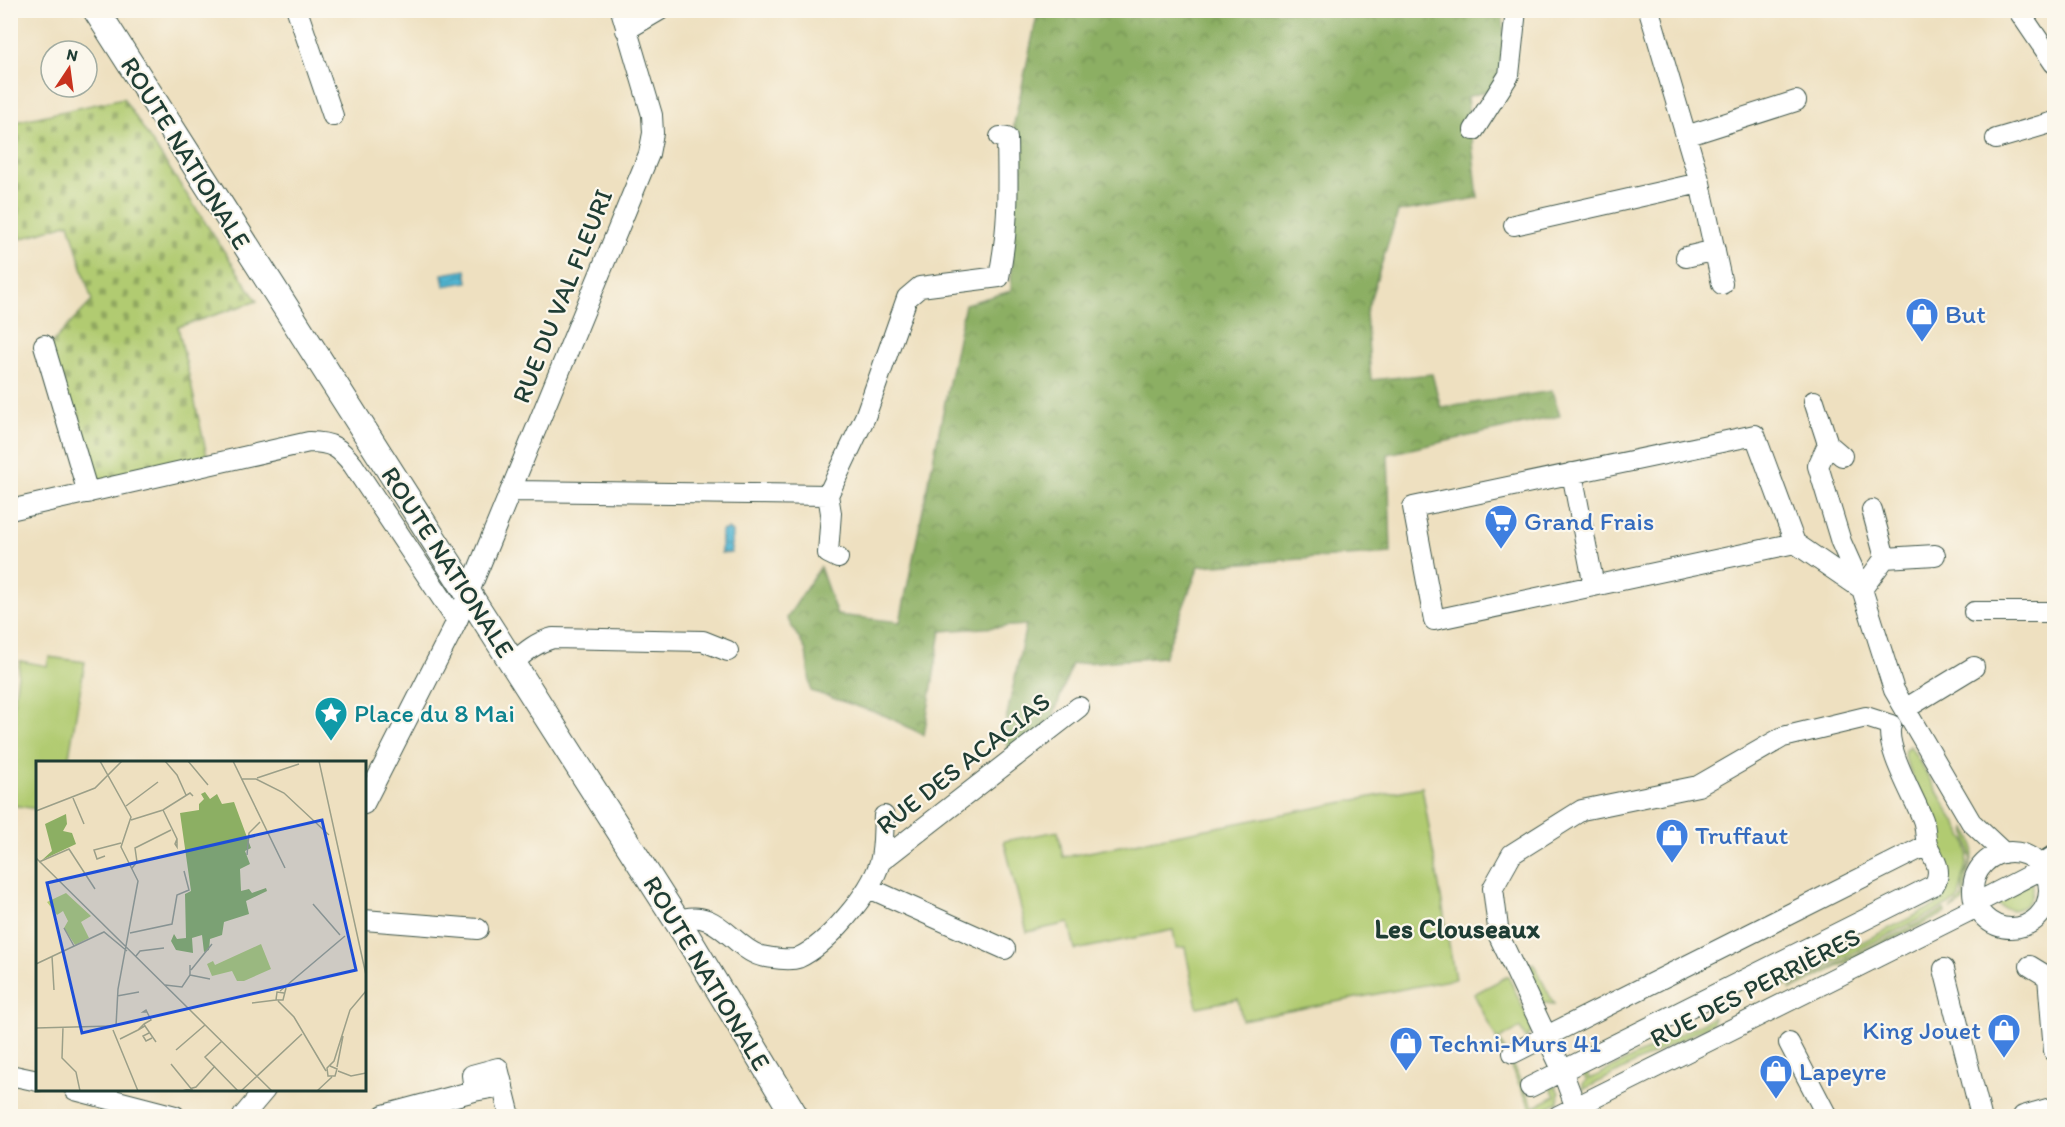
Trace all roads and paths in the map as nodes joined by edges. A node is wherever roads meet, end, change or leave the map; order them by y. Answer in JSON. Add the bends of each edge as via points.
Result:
{"nodes":[{"id":1,"x":96,"y":10,"type":"edge"},
{"id":2,"x":297,"y":10,"type":"edge"},
{"id":3,"x":621,"y":10,"type":"edge"},
{"id":4,"x":660,"y":10,"type":"edge"},
{"id":5,"x":1516,"y":10,"type":"edge"},
{"id":6,"x":1649,"y":10,"type":"edge"},
{"id":7,"x":2018,"y":10,"type":"edge"},
{"id":8,"x":626,"y":30,"type":"junction"},
{"id":9,"x":2055,"y":63,"type":"edge"},
{"id":10,"x":1796,"y":101,"type":"dead end"},
{"id":11,"x":333,"y":116,"type":"dead end"},
{"id":12,"x":2055,"y":122,"type":"edge"},
{"id":13,"x":1474,"y":130,"type":"dead end"},
{"id":14,"x":1686,"y":136,"type":"junction"},
{"id":15,"x":1000,"y":137,"type":"dead end"},
{"id":16,"x":1996,"y":139,"type":"dead end"},
{"id":17,"x":1700,"y":183,"type":"junction"},
{"id":18,"x":1514,"y":225,"type":"dead end"},
{"id":19,"x":1715,"y":250,"type":"junction"},
{"id":20,"x":1686,"y":257,"type":"dead end"},
{"id":21,"x":1722,"y":284,"type":"dead end"},
{"id":22,"x":44,"y":345,"type":"dead end"},
{"id":23,"x":1814,"y":401,"type":"dead end"},
{"id":24,"x":1572,"y":473,"type":"junction"},
{"id":25,"x":513,"y":491,"type":"junction"},
{"id":26,"x":88,"y":493,"type":"junction"},
{"id":27,"x":828,"y":495,"type":"junction"},
{"id":28,"x":10,"y":510,"type":"edge"},
{"id":29,"x":1872,"y":510,"type":"dead end"},
{"id":30,"x":1795,"y":543,"type":"junction"},
{"id":31,"x":1935,"y":555,"type":"dead end"},
{"id":32,"x":838,"y":558,"type":"dead end"},
{"id":33,"x":1885,"y":558,"type":"junction"},
{"id":34,"x":1594,"y":586,"type":"junction"},
{"id":35,"x":1862,"y":589,"type":"junction"},
{"id":36,"x":468,"y":595,"type":"junction"},
{"id":37,"x":1974,"y":612,"type":"dead end"},
{"id":38,"x":2055,"y":612,"type":"edge"},
{"id":39,"x":458,"y":621,"type":"junction"},
{"id":40,"x":728,"y":651,"type":"dead end"},
{"id":41,"x":513,"y":663,"type":"junction"},
{"id":42,"x":1974,"y":667,"type":"dead end"},
{"id":43,"x":1078,"y":707,"type":"dead end"},
{"id":44,"x":1907,"y":712,"type":"junction"},
{"id":45,"x":1891,"y":725,"type":"junction"},
{"id":46,"x":366,"y":800,"type":"edge"},
{"id":47,"x":884,"y":816,"type":"dead end"},
{"id":48,"x":1971,"y":822,"type":"junction"},
{"id":49,"x":1927,"y":845,"type":"junction"},
{"id":50,"x":2004,"y":853,"type":"junction"},
{"id":51,"x":881,"y":861,"type":"junction"},
{"id":52,"x":2048,"y":865,"type":"edge"},
{"id":53,"x":1981,"y":866,"type":"junction"},
{"id":54,"x":868,"y":888,"type":"junction"},
{"id":55,"x":1976,"y":905,"type":"junction"},
{"id":56,"x":366,"y":920,"type":"edge"},
{"id":57,"x":677,"y":921,"type":"junction"},
{"id":58,"x":478,"y":929,"type":"dead end"},
{"id":59,"x":1005,"y":949,"type":"dead end"},
{"id":60,"x":2030,"y":966,"type":"dead end"},
{"id":61,"x":1944,"y":969,"type":"dead end"},
{"id":62,"x":1546,"y":1036,"type":"junction"},
{"id":63,"x":1789,"y":1043,"type":"dead end"},
{"id":64,"x":2055,"y":1051,"type":"edge"},
{"id":65,"x":1513,"y":1053,"type":"dead end"},
{"id":66,"x":1562,"y":1071,"type":"junction"},
{"id":67,"x":10,"y":1075,"type":"edge"},
{"id":68,"x":36,"y":1081,"type":"edge"},
{"id":69,"x":1530,"y":1087,"type":"dead end"},
{"id":70,"x":82,"y":1091,"type":"edge"},
{"id":71,"x":265,"y":1091,"type":"edge"},
{"id":72,"x":266,"y":1091,"type":"edge"},
{"id":73,"x":2055,"y":1107,"type":"edge"},
{"id":74,"x":1575,"y":1111,"type":"edge"},
{"id":75,"x":384,"y":1115,"type":"dead end"},
{"id":76,"x":175,"y":1116,"type":"edge"},
{"id":77,"x":243,"y":1116,"type":"edge"},
{"id":78,"x":260,"y":1116,"type":"edge"},
{"id":79,"x":510,"y":1116,"type":"edge"},
{"id":80,"x":795,"y":1116,"type":"edge"},
{"id":81,"x":1827,"y":1116,"type":"edge"},
{"id":82,"x":1981,"y":1116,"type":"edge"},
{"id":83,"x":2023,"y":1116,"type":"edge"}],
"edges":[{"from":1,"to":36,"type":"main road","name":"ROUTE NATIONALE"},
{"from":2,"to":11,"type":"street"},
{"from":3,"to":8,"type":"street","name":"RUE DU VAL FLEURI"},
{"from":4,"to":8,"type":"street"},
{"from":5,"to":13,"type":"street","via":[[1509,75]]},
{"from":6,"to":14,"type":"street"},
{"from":7,"to":9,"type":"street"},
{"from":8,"to":25,"type":"street","name":"RUE DU VAL FLEURI","via":[[652,115],[649,154]]},
{"from":10,"to":14,"type":"street"},
{"from":12,"to":16,"type":"street"},
{"from":14,"to":17,"type":"street"},
{"from":15,"to":27,"type":"street","via":[[1007,138],[1007,234],[999,277],[920,287],[907,298],[865,417]]},
{"from":17,"to":18,"type":"street"},
{"from":17,"to":19,"type":"street"},
{"from":19,"to":20,"type":"street"},
{"from":19,"to":21,"type":"street"},
{"from":22,"to":26,"type":"street"},
{"from":23,"to":35,"type":"street","via":[[1835,450],[1818,466],[1841,542]]},
{"from":24,"to":30,"type":"street","via":[[1755,435]]},
{"from":24,"to":34,"type":"street"},
{"from":24,"to":34,"type":"street","via":[[1413,507],[1434,620]]},
{"from":25,"to":27,"type":"street"},
{"from":25,"to":36,"type":"street","name":"RUE DU VAL FLEURI"},
{"from":26,"to":28,"type":"street"},
{"from":26,"to":39,"type":"street","via":[[309,442],[326,442],[339,448],[353,465]]},
{"from":27,"to":32,"type":"street","via":[[828,553]]},
{"from":29,"to":33,"type":"street"},
{"from":30,"to":34,"type":"street"},
{"from":30,"to":35,"type":"street"},
{"from":31,"to":33,"type":"street"},
{"from":33,"to":35,"type":"street"},
{"from":35,"to":44,"type":"street","via":[[1894,690]]},
{"from":36,"to":39,"type":"street","name":"RUE DU VAL FLEURI"},
{"from":36,"to":41,"type":"main road","name":"ROUTE NATIONALE"},
{"from":37,"to":38,"type":"street"},
{"from":39,"to":46,"type":"street","name":"RUE DU VAL FLEURI"},
{"from":40,"to":41,"type":"street","via":[[703,641],[553,638],[534,646]]},
{"from":41,"to":57,"type":"main road","name":"ROUTE NATIONALE"},
{"from":42,"to":44,"type":"street"},
{"from":43,"to":51,"type":"street","name":"RUE DES ACACIAS"},
{"from":44,"to":45,"type":"street"},
{"from":44,"to":48,"type":"street"},
{"from":45,"to":49,"type":"street","via":[[1890,741],[1923,819]]},
{"from":45,"to":62,"type":"street","via":[[1866,717],[1783,737],[1698,786],[1582,810],[1512,854],[1493,888],[1499,936]]},
{"from":47,"to":51,"type":"street","name":"RUE DES ACACIAS"},
{"from":48,"to":50,"type":"street"},
{"from":48,"to":53,"type":"street"},
{"from":49,"to":62,"type":"street"},
{"from":49,"to":66,"type":"street","via":[[1938,870],[1934,885]]},
{"from":50,"to":52,"type":"street","via":[[2025,855]]},
{"from":50,"to":53,"type":"street"},
{"from":51,"to":54,"type":"street","name":"RUE DES ACACIAS"},
{"from":52,"to":55,"type":"street","name":"RUE DES PERRIÈRES"},
{"from":52,"to":55,"type":"street","via":[[2047,898],[2040,914],[2031,922],[2020,927],[1999,926]]},
{"from":53,"to":55,"type":"street","via":[[1973,885]]},
{"from":54,"to":57,"type":"street","name":"RUE DES ACACIAS","via":[[821,943],[795,959],[759,956],[710,920],[688,916]]},
{"from":54,"to":59,"type":"street"},
{"from":55,"to":74,"type":"street","name":"RUE DES PERRIÈRES"},
{"from":56,"to":58,"type":"street"},
{"from":57,"to":80,"type":"main road","name":"ROUTE NATIONALE"},
{"from":60,"to":64,"type":"street","via":[[2049,977]]},
{"from":61,"to":82,"type":"street"},
{"from":62,"to":65,"type":"street"},
{"from":62,"to":66,"type":"street"},
{"from":63,"to":81,"type":"street"},
{"from":66,"to":69,"type":"street"},
{"from":66,"to":74,"type":"street"},
{"from":67,"to":68,"type":"street"},
{"from":70,"to":76,"type":"street"},
{"from":71,"to":77,"type":"street"},
{"from":72,"to":78,"type":"street"},
{"from":73,"to":83,"type":"street"},
{"from":75,"to":79,"type":"street","via":[[474,1091],[472,1075],[498,1068]]}]}
